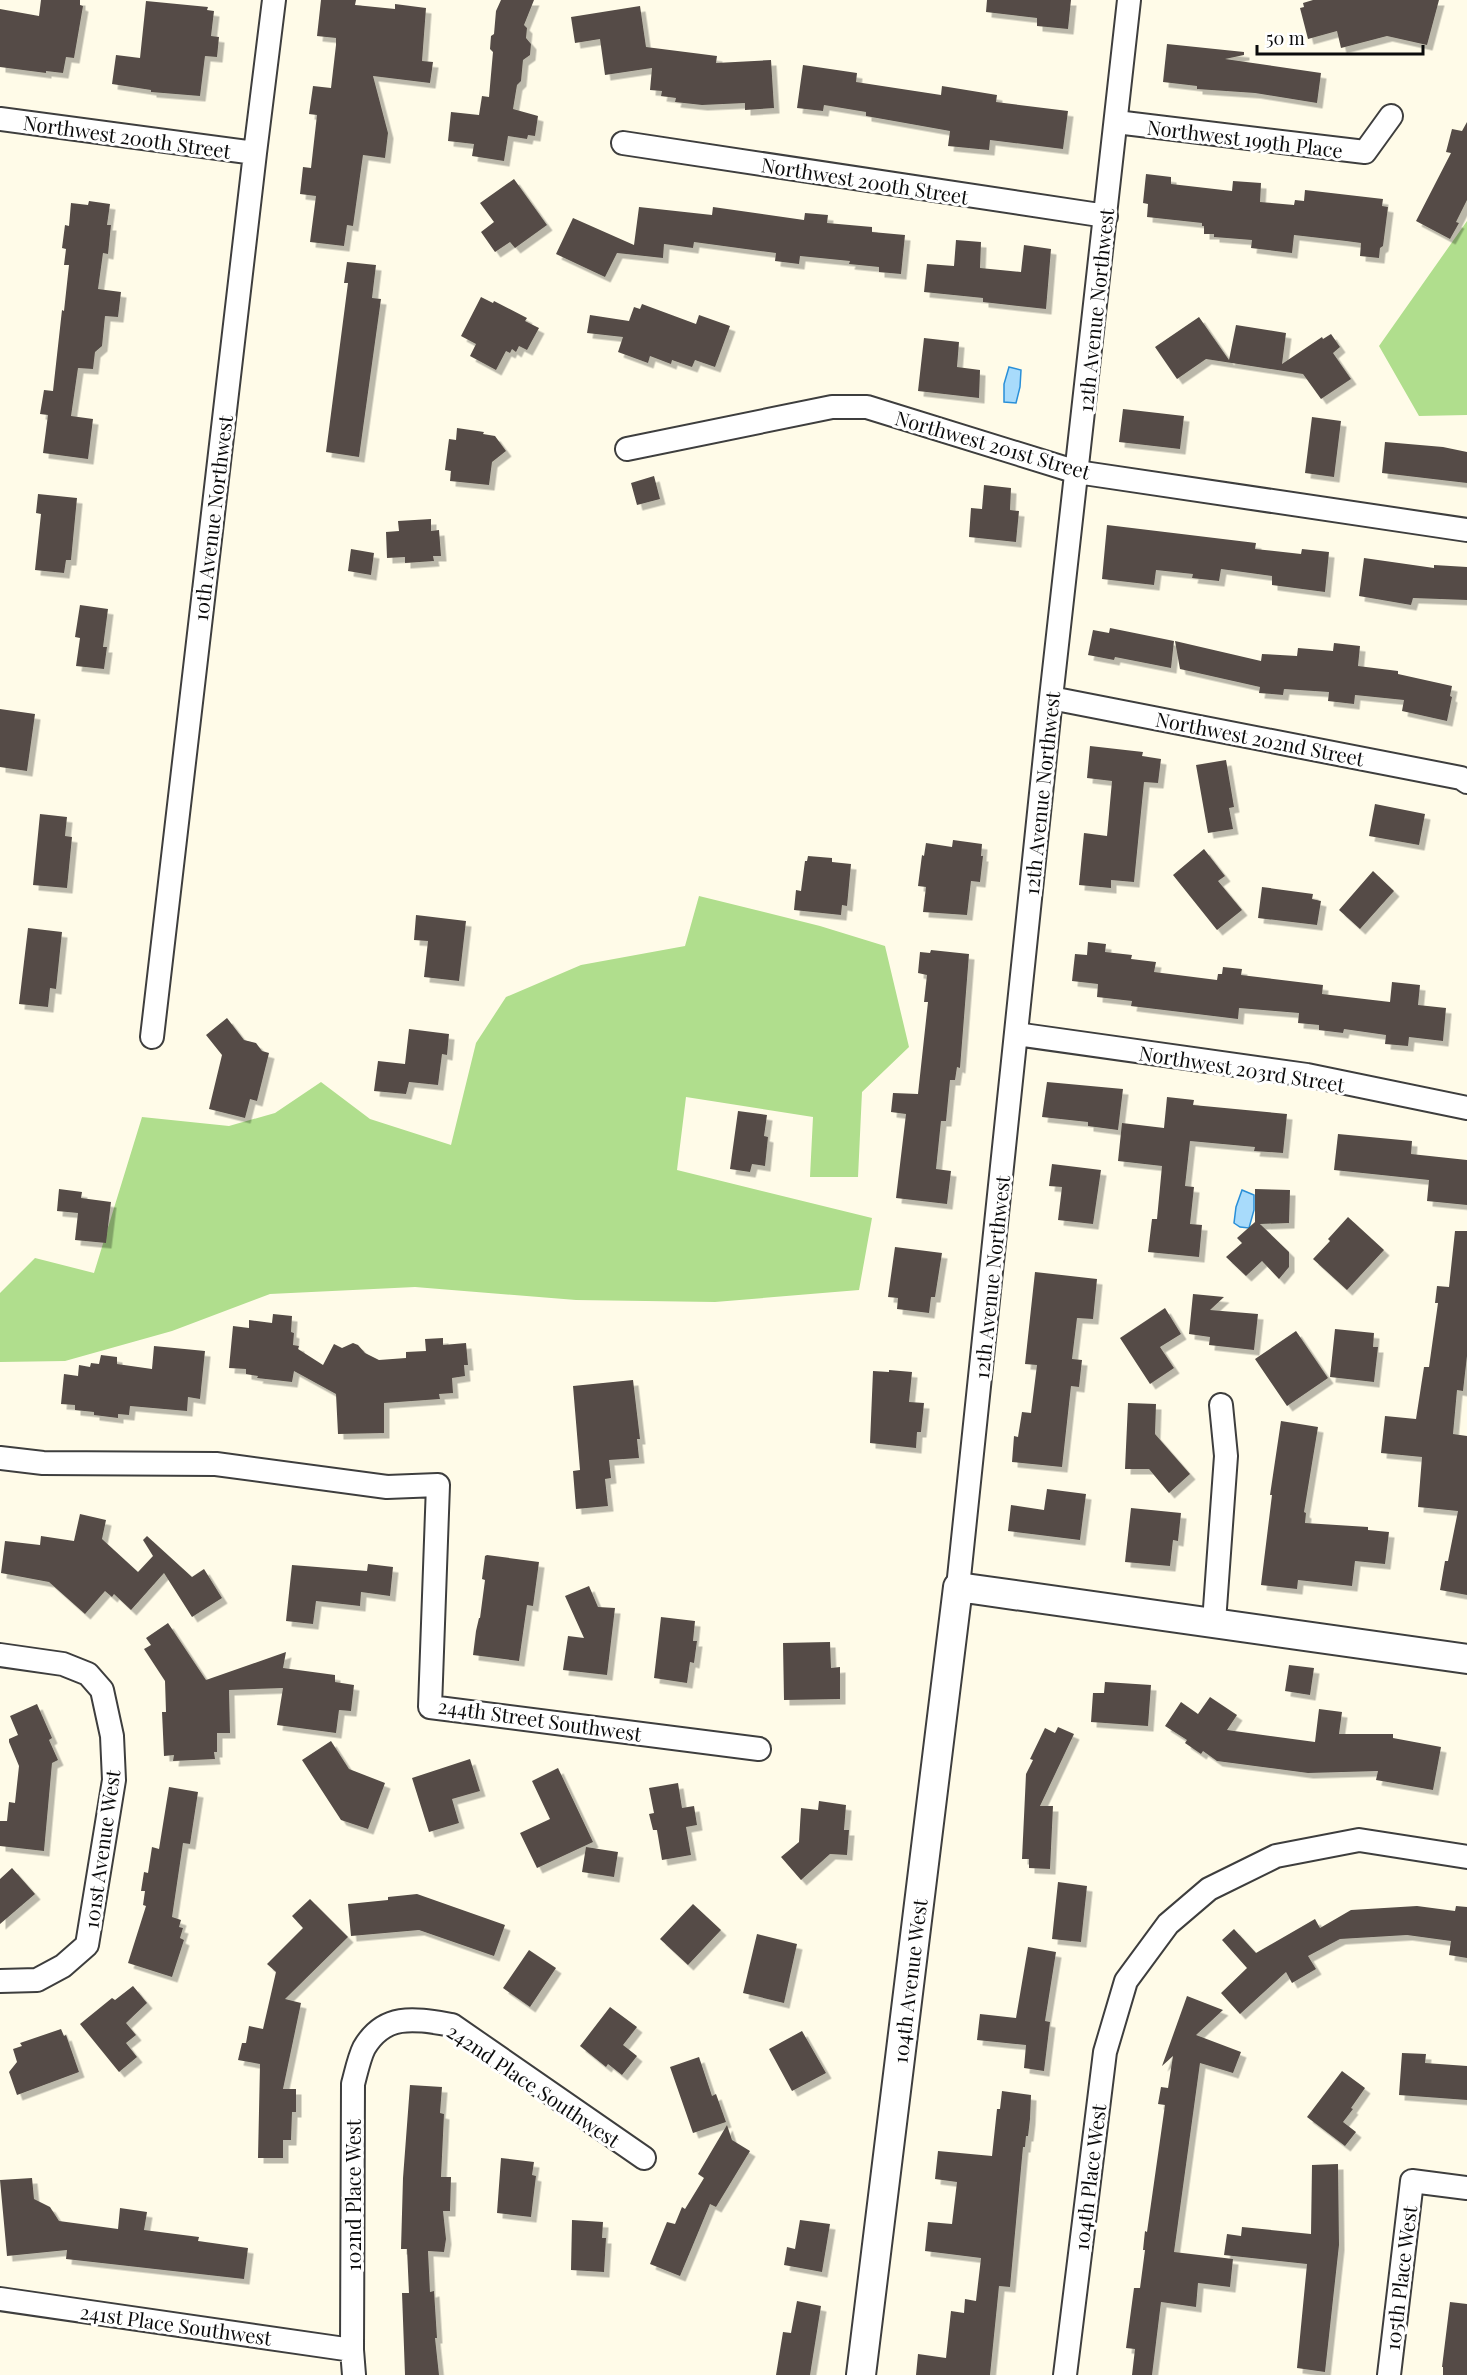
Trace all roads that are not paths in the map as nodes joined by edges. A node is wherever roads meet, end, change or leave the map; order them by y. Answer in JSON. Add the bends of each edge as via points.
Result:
{"nodes":[{"id":1,"x":274,"y":0,"type":"edge"},
{"id":2,"x":1130,"y":0,"type":"edge"},
{"id":3,"x":1391,"y":116,"type":"dead end"},
{"id":4,"x":0,"y":119,"type":"edge"},
{"id":5,"x":1116,"y":122,"type":"junction"},
{"id":6,"x":623,"y":143,"type":"dead end"},
{"id":7,"x":255,"y":153,"type":"junction"},
{"id":8,"x":1106,"y":216,"type":"junction"},
{"id":9,"x":627,"y":448,"type":"dead end"},
{"id":10,"x":1077,"y":472,"type":"junction"},
{"id":11,"x":1467,"y":530,"type":"edge"},
{"id":12,"x":1051,"y":698,"type":"junction"},
{"id":13,"x":1467,"y":782,"type":"edge"},
{"id":14,"x":1017,"y":1034,"type":"junction"},
{"id":15,"x":152,"y":1037,"type":"dead end"},
{"id":16,"x":1467,"y":1108,"type":"edge"},
{"id":17,"x":1221,"y":1405,"type":"dead end"},
{"id":18,"x":0,"y":1458,"type":"edge"},
{"id":19,"x":958,"y":1587,"type":"junction"},
{"id":20,"x":1214,"y":1622,"type":"junction"},
{"id":21,"x":0,"y":1655,"type":"edge"},
{"id":22,"x":1467,"y":1659,"type":"edge"},
{"id":23,"x":759,"y":1749,"type":"dead end"},
{"id":24,"x":1467,"y":1857,"type":"edge"},
{"id":25,"x":0,"y":1981,"type":"edge"},
{"id":26,"x":385,"y":2025,"type":"joint"},
{"id":27,"x":644,"y":2158,"type":"dead end"},
{"id":28,"x":1467,"y":2188,"type":"edge"},
{"id":29,"x":0,"y":2299,"type":"edge"},
{"id":30,"x":352,"y":2350,"type":"junction"},
{"id":31,"x":354,"y":2375,"type":"edge"},
{"id":32,"x":861,"y":2375,"type":"edge"},
{"id":33,"x":1065,"y":2375,"type":"edge"},
{"id":34,"x":1389,"y":2375,"type":"edge"}],
"edges":[{"from":1,"to":7,"type":"street","name":"10th Avenue Northwest"},
{"from":2,"to":5,"type":"street","name":"12th Avenue Northwest"},
{"from":3,"to":5,"type":"street","name":"Northwest 199th Place","via":[[1365,152]]},
{"from":4,"to":7,"type":"street","name":"Northwest 200th Street"},
{"from":5,"to":8,"type":"street","name":"12th Avenue Northwest"},
{"from":6,"to":8,"type":"street","name":"Northwest 200th Street"},
{"from":7,"to":15,"type":"street","name":"10th Avenue Northwest"},
{"from":8,"to":10,"type":"street","name":"12th Avenue Northwest"},
{"from":9,"to":10,"type":"street","name":"Northwest 201st Street","via":[[832,407],[867,407]]},
{"from":10,"to":11,"type":"street","name":"Northwest 201st Street"},
{"from":10,"to":12,"type":"street","name":"12th Avenue Northwest"},
{"from":12,"to":13,"type":"street","name":"Northwest 202nd Street"},
{"from":12,"to":14,"type":"street","name":"12th Avenue Northwest"},
{"from":14,"to":16,"type":"street","name":"Northwest 203rd Street","via":[[1307,1076]]},
{"from":14,"to":19,"type":"street","name":"12th Avenue Northwest"},
{"from":17,"to":20,"type":"street","via":[[1226,1456]]},
{"from":18,"to":23,"type":"street","name":"244th Street Southwest","via":[[43,1463],[216,1464],[387,1486],[438,1485],[430,1707]]},
{"from":19,"to":20,"type":"street"},
{"from":19,"to":32,"type":"street","name":"104th Avenue West"},
{"from":20,"to":22,"type":"street"},
{"from":21,"to":25,"type":"street","name":"101st Avenue West","via":[[63,1664],[88,1674],[102,1690],[112,1736],[114,1780],[87,1946],[63,1966],[37,1980]]},
{"from":24,"to":33,"type":"street","name":"104th Place West","via":[[1359,1840],[1276,1856],[1209,1889],[1168,1924],[1126,1981],[1105,2052]]},
{"from":26,"to":27,"type":"street","name":"242nd Place Southwest","via":[[414,2019],[452,2025]]},
{"from":26,"to":30,"type":"street","name":"102nd Place West","via":[[364,2049],[353,2084]]},
{"from":28,"to":34,"type":"street","name":"105th Place West","via":[[1412,2181]]},
{"from":29,"to":30,"type":"street","name":"241st Place Southwest"},
{"from":30,"to":31,"type":"street","name":"102nd Place West"}]}
